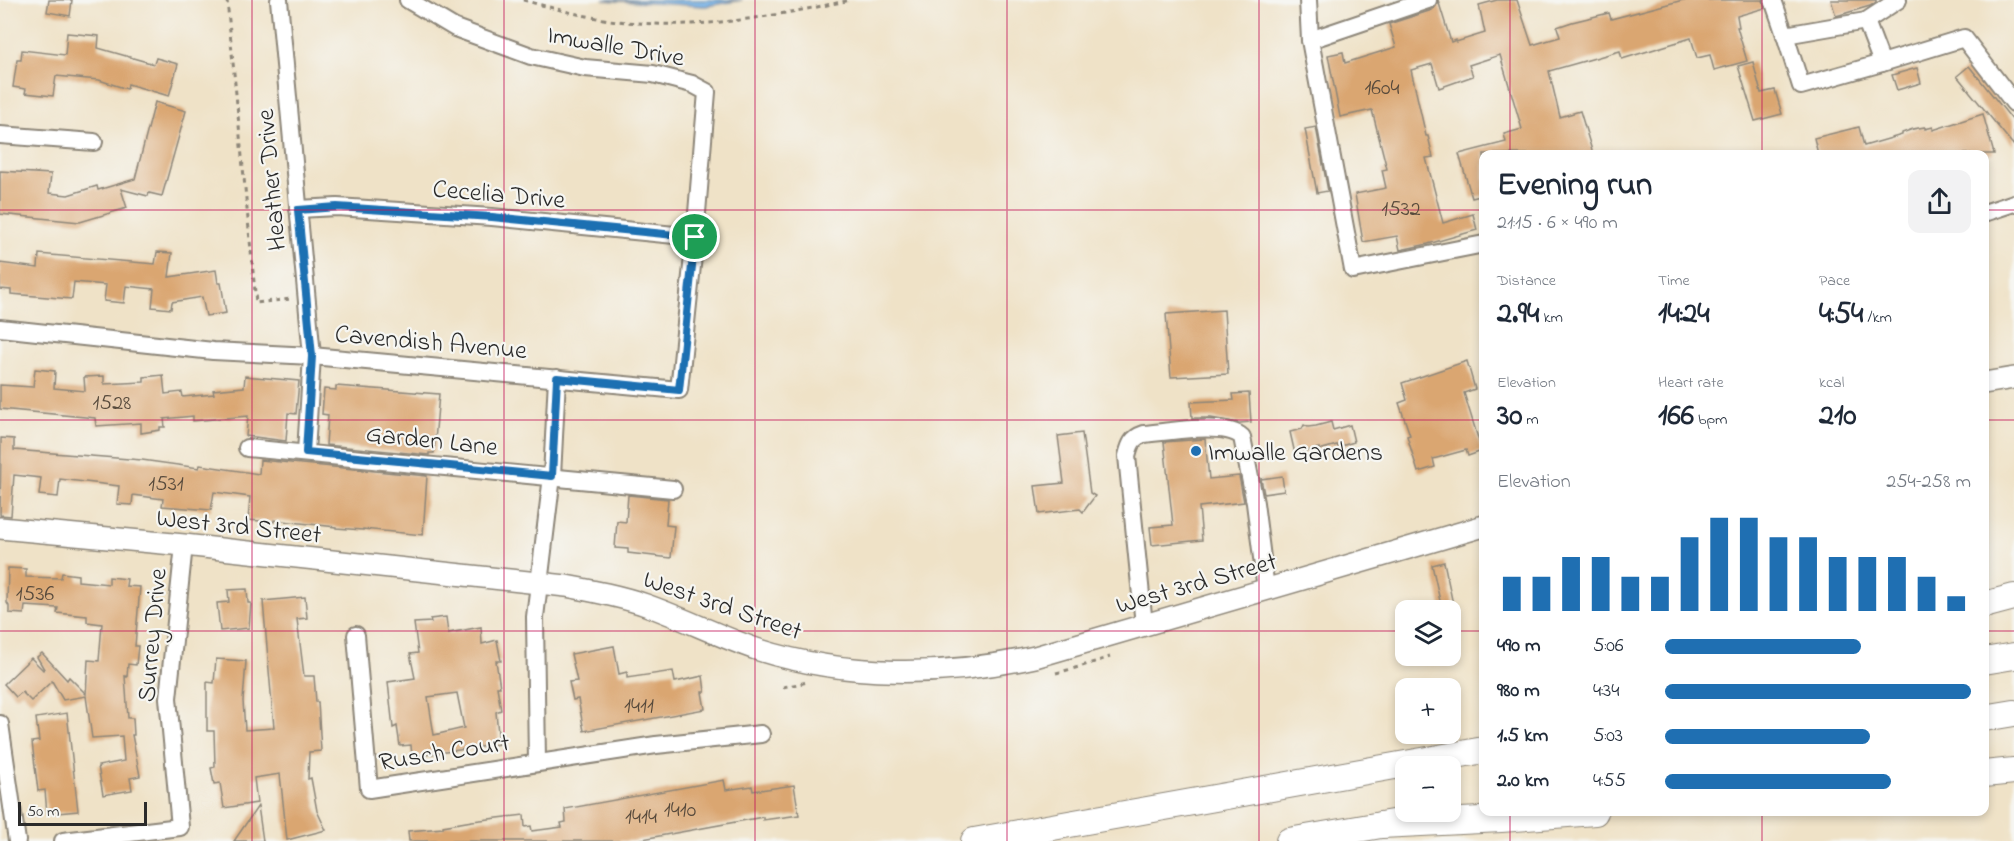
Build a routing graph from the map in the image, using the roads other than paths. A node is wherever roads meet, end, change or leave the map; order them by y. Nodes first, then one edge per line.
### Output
1 (279, 0) edge
2 (408, 0) edge
3 (1308, 0) edge
4 (1428, 0) edge
5 (1773, 0) edge
6 (1898, 0) edge
7 (1866, 21) junction
8 (1785, 35) junction
9 (1310, 40) junction
10 (1882, 63) junction
11 (2014, 103) edge
12 (0, 135) edge
13 (94, 142) dead end
14 (2014, 203) edge
15 (298, 210) junction
16 (1989, 211) edge
17 (695, 237) junction
18 (1479, 245) edge
19 (0, 328) edge
20 (312, 356) junction
21 (557, 378) junction
22 (2014, 378) edge
23 (1989, 382) edge
24 (679, 390) joint
25 (247, 448) dead end
26 (306, 452) junction
27 (552, 476) junction
28 (672, 489) dead end
29 (1479, 527) edge
30 (0, 528) edge
31 (184, 545) junction
32 (538, 582) junction
33 (1266, 589) junction
34 (2014, 597) edge
35 (1989, 604) edge
36 (1144, 625) junction
37 (356, 635) dead end
38 (2014, 656) edge
39 (1989, 660) edge
40 (2014, 713) edge
41 (1989, 717) edge
42 (0, 724) edge
43 (761, 734) dead end
44 (1479, 739) edge
45 (1479, 751) edge
46 (537, 762) junction
47 (1379, 769) junction
48 (2014, 771) edge
49 (1989, 774) edge
50 (1479, 807) edge
51 (1541, 816) edge
52 (1381, 825) junction
53 (17, 841) edge
54 (63, 841) edge
55 (974, 841) edge
56 (1289, 841) edge

1 - 15 street, Heather Drive
2 - 17 street, Imwalle Drive
3 - 9 street
4 - 9 street
5 - 8 street
6 - 7 street
7 - 8 street
7 - 10 street
8 - 10 street
9 - 18 street
10 - 11 street
12 - 13 street
14 - 16 street
15 - 17 street, Cecelia Drive
15 - 20 street, Heather Drive
17 - 24 street, Imwalle Drive
19 - 20 street, Cavendish Avenue
20 - 21 street, Cavendish Avenue
20 - 26 street
21 - 24 street, Cavendish Avenue
21 - 27 street, Rusch Court
22 - 23 main road
25 - 26 street, Garden Lane
26 - 27 street, Garden Lane
27 - 28 street, Garden Lane
27 - 32 street, Rusch Court
29 - 33 main road, West 3rd Street
30 - 31 main road, West 3rd Street
31 - 32 main road, West 3rd Street
31 - 54 street, Surrey Drive
32 - 36 main road, West 3rd Street
32 - 46 street, Rusch Court
33 - 36 main road, West 3rd Street
33 - 36 street
34 - 35 highway
37 - 46 street, Rusch Court
38 - 39 highway
40 - 41 highway
42 - 53 street
43 - 46 street, Rusch Court
44 - 47 highway
45 - 47 highway
47 - 55 highway
48 - 49 highway
50 - 52 highway
51 - 52 highway
52 - 56 highway

